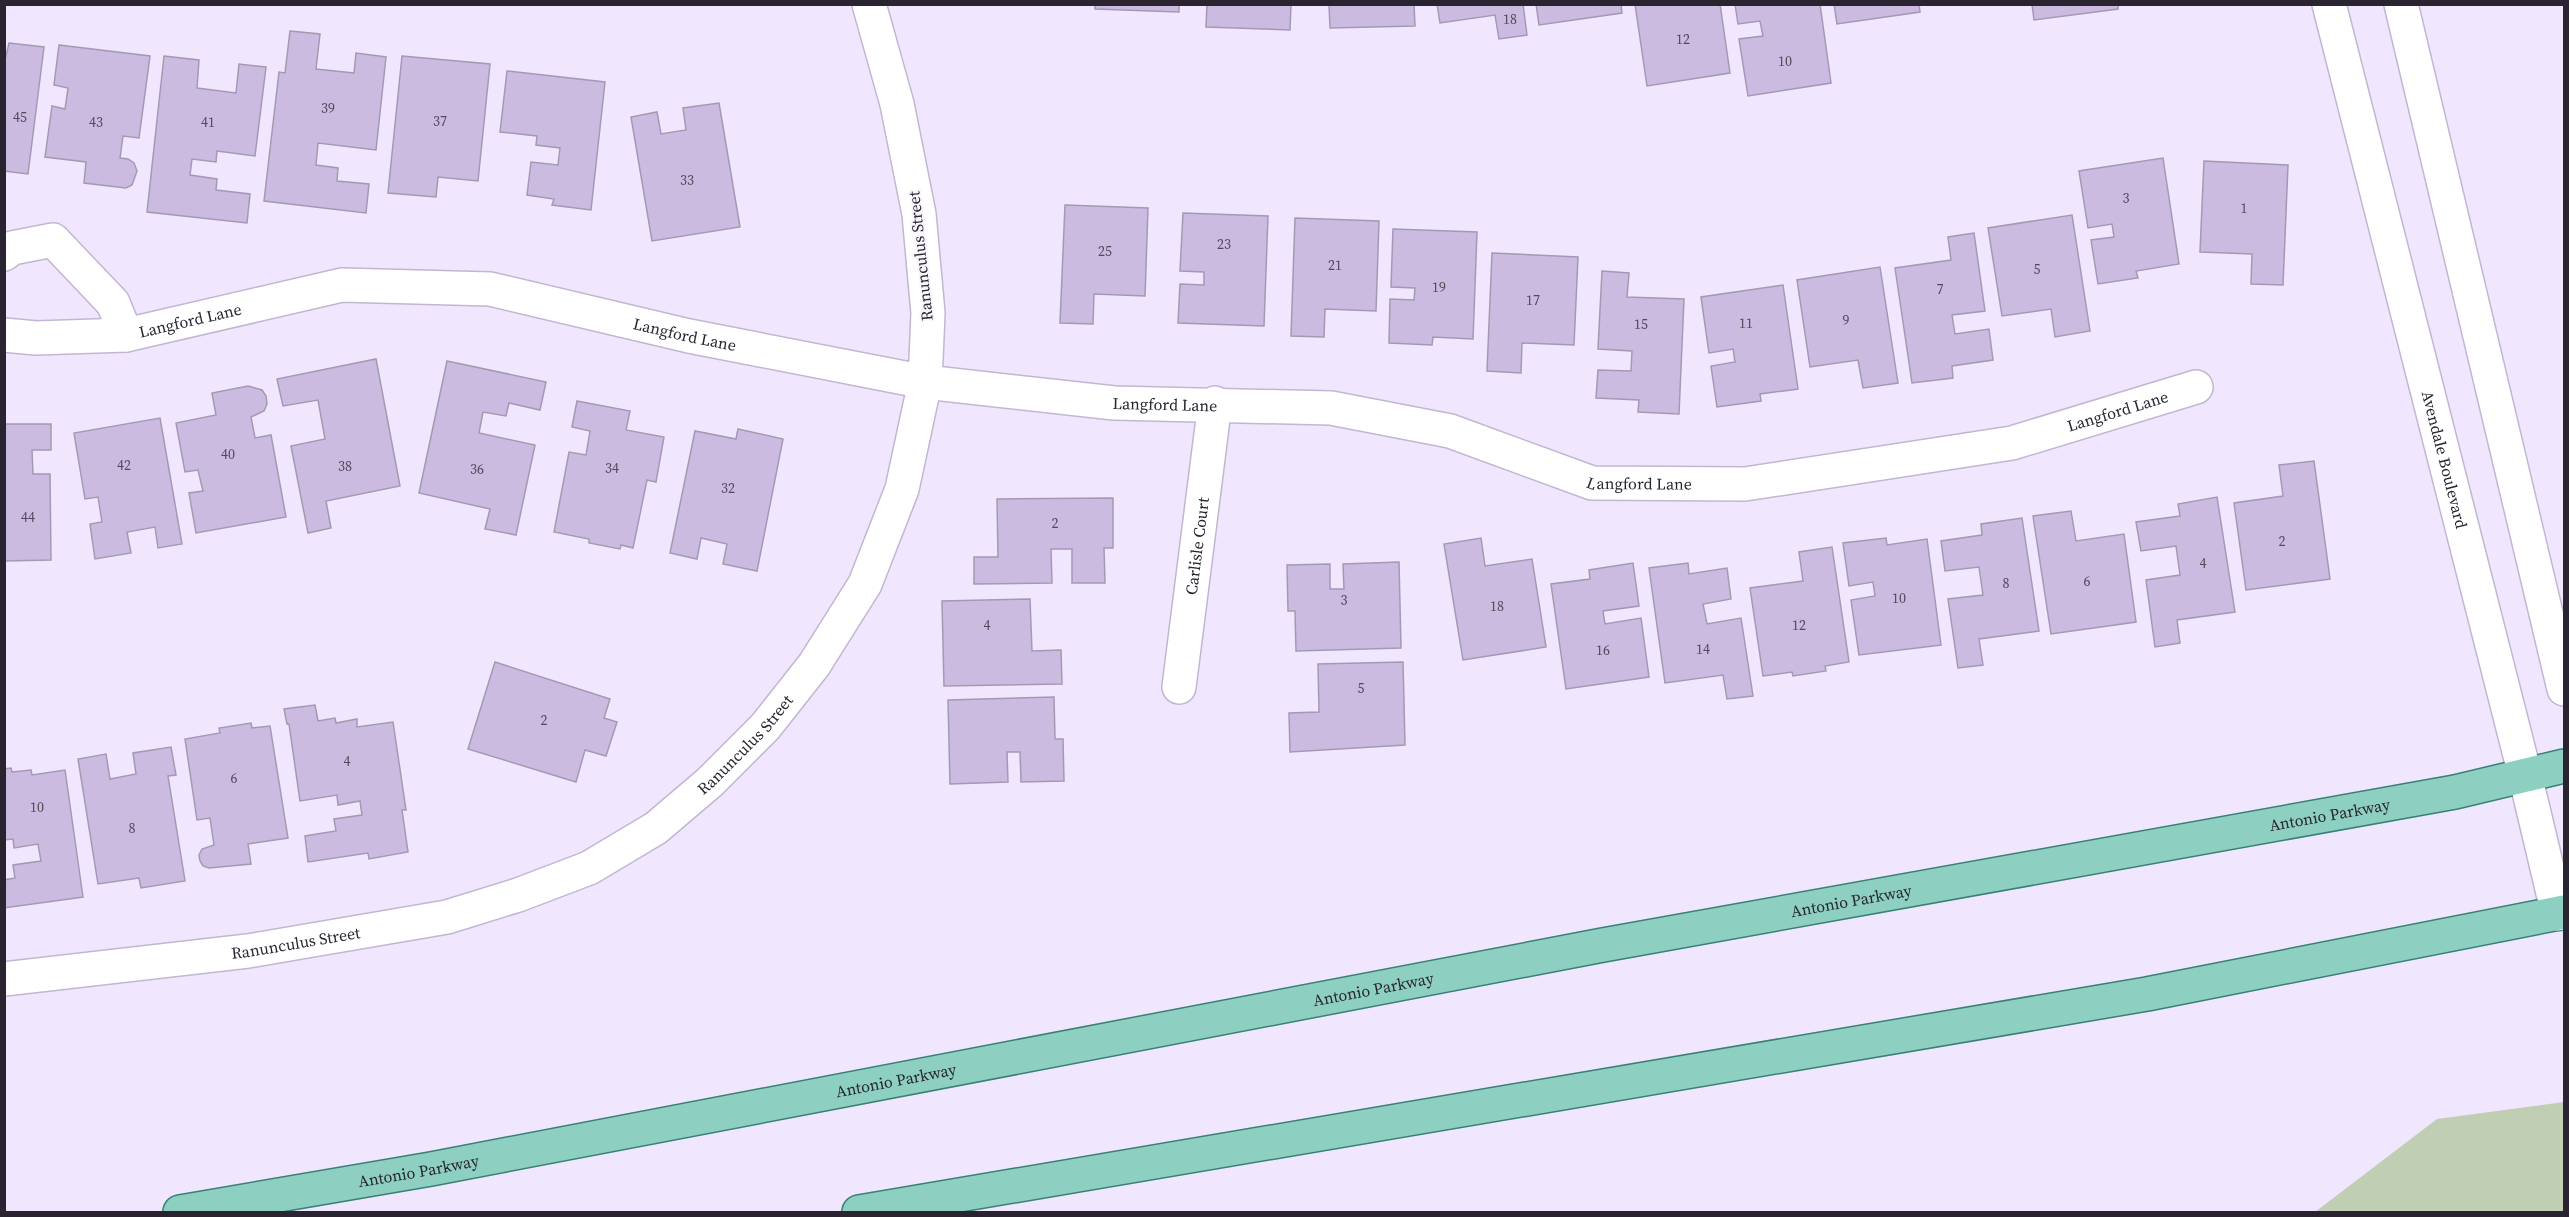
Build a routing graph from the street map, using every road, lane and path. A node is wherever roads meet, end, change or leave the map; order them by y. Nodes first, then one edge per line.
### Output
1 (870, 4) edge
2 (2329, 4) edge
3 (2401, 4) edge
4 (4, 254) edge
5 (4, 335) edge
6 (126, 335) junction
7 (925, 382) junction
8 (2196, 387) dead end
9 (1215, 404) junction
10 (1179, 687) dead end
11 (2565, 689) edge
12 (2565, 766) edge
13 (2525, 776) junction
14 (2561, 913) edge
15 (4, 979) edge
16 (180, 1212) edge
17 (859, 1212) edge

1 - 7 street, Ranunculus Street
2 - 13 street, Avendale Boulevard
3 - 11 street
4 - 6 street, Langford Lane
5 - 6 street, Langford Lane
6 - 7 street, Langford Lane
7 - 9 street, Langford Lane
7 - 15 street, Ranunculus Street
8 - 9 street, Langford Lane
9 - 10 street, Carlisle Court
12 - 13 main road, Antonio Parkway
13 - 14 street, Avendale Boulevard
13 - 16 main road, Antonio Parkway
14 - 17 main road

